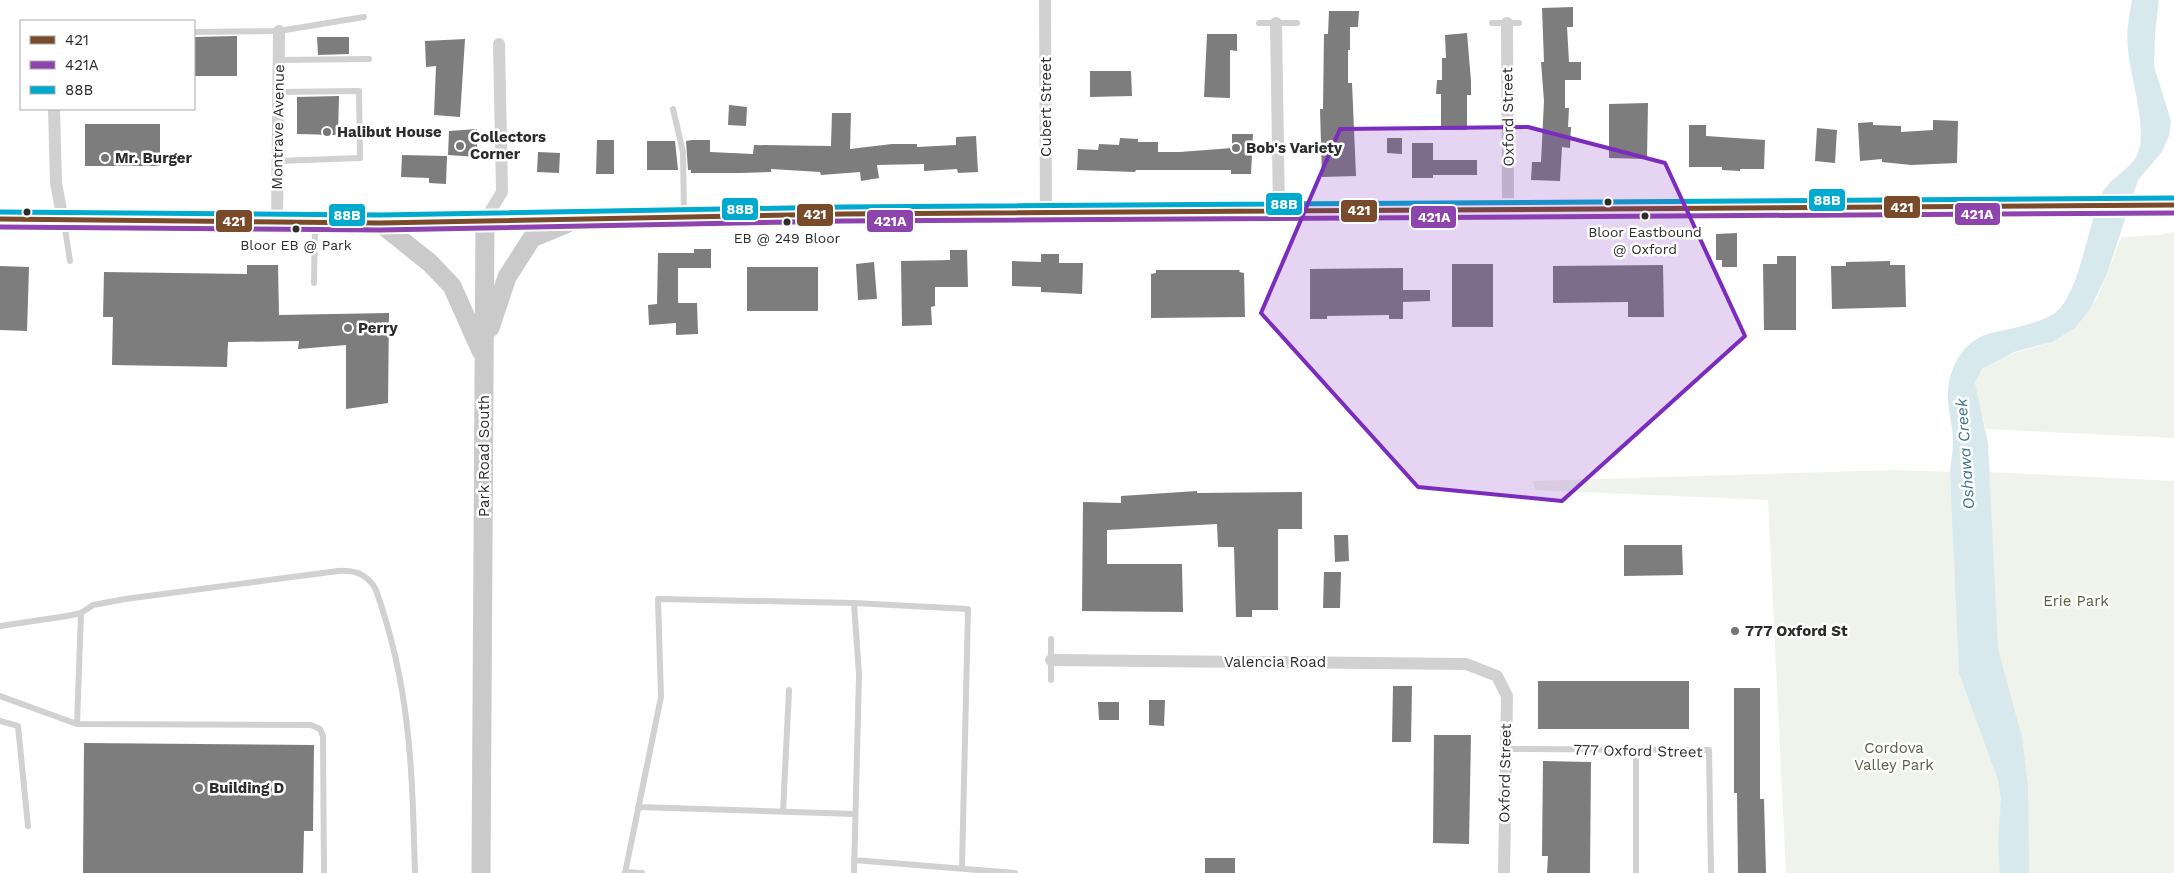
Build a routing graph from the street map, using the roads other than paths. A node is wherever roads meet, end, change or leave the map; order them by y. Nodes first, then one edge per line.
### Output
1 (1045, 0) edge
2 (364, 17) dead end
3 (1259, 23) dead end
4 (1276, 23) junction
5 (1297, 23) dead end
6 (1492, 23) dead end
7 (1513, 23) joint
8 (279, 31) junction
9 (195, 32) edge
10 (499, 44) dead end
11 (369, 58) dead end
12 (279, 60) junction
13 (279, 92) junction
14 (673, 109) dead end
15 (54, 110) edge
16 (278, 161) junction
17 (2173, 206) edge
18 (1508, 210) junction
19 (1279, 211) junction
20 (1046, 214) junction
21 (684, 218) junction
22 (0, 219) edge
23 (485, 220) junction
24 (582, 220) junction
25 (64, 221) junction
26 (277, 222) junction
27 (315, 222) junction
28 (380, 222) junction
29 (70, 261) dead end
30 (314, 283) dead end
31 (484, 356) junction
32 (854, 603) junction
33 (81, 613) junction
34 (0, 626) edge
35 (1051, 639) dead end
36 (1051, 660) junction
37 (1497, 676) joint
38 (1051, 680) dead end
39 (789, 690) dead end
40 (0, 696) edge
41 (0, 721) edge
42 (77, 724) junction
43 (1506, 749) junction
44 (1636, 750) junction
45 (638, 807) junction
46 (783, 812) junction
47 (855, 814) junction
48 (28, 826) dead end
49 (854, 860) junction
50 (962, 868) junction
51 (625, 872) edge
52 (324, 873) edge
53 (415, 873) edge
54 (481, 873) edge
55 (642, 873) edge
56 (854, 873) edge
57 (1015, 873) edge
58 (1504, 873) edge
59 (1636, 873) edge
60 (1711, 873) edge

1 - 20 street, Cubert Street
2 - 8 lane
3 - 4 lane
4 - 5 lane
4 - 19 street
6 - 7 lane
7 - 18 street, Oxford Street
8 - 9 lane
8 - 12 street, Montrave Avenue
10 - 23 street
11 - 12 lane
12 - 13 street, Montrave Avenue
13 - 16 street, Montrave Avenue
13 - 16 lane
14 - 21 lane
15 - 25 street
16 - 26 street, Montrave Avenue
17 - 18 main road
18 - 19 main road
19 - 20 main road
20 - 21 main road
21 - 24 main road
22 - 25 main road
23 - 24 main road
23 - 28 main road
23 - 31 main road, Park Road South
24 - 31 main road
25 - 26 main road
25 - 29 lane
26 - 27 main road
27 - 28 main road
27 - 30 lane
28 - 31 main road
31 - 54 main road, Park Road South
32 - 45 lane
32 - 47 lane
32 - 50 lane
33 - 34 lane
33 - 42 lane
33 - 53 lane
35 - 36 lane
36 - 37 street, Valencia Road
36 - 38 lane
37 - 43 street, Oxford Street
39 - 46 lane
40 - 42 lane
41 - 48 lane
42 - 52 lane
43 - 44 lane, 777 Oxford Street
43 - 58 street, Oxford Street
44 - 59 lane
44 - 60 lane, 777 Oxford Street
45 - 46 lane
45 - 51 lane
46 - 47 lane
47 - 49 lane
49 - 50 lane
49 - 56 lane
50 - 57 lane
51 - 55 lane

